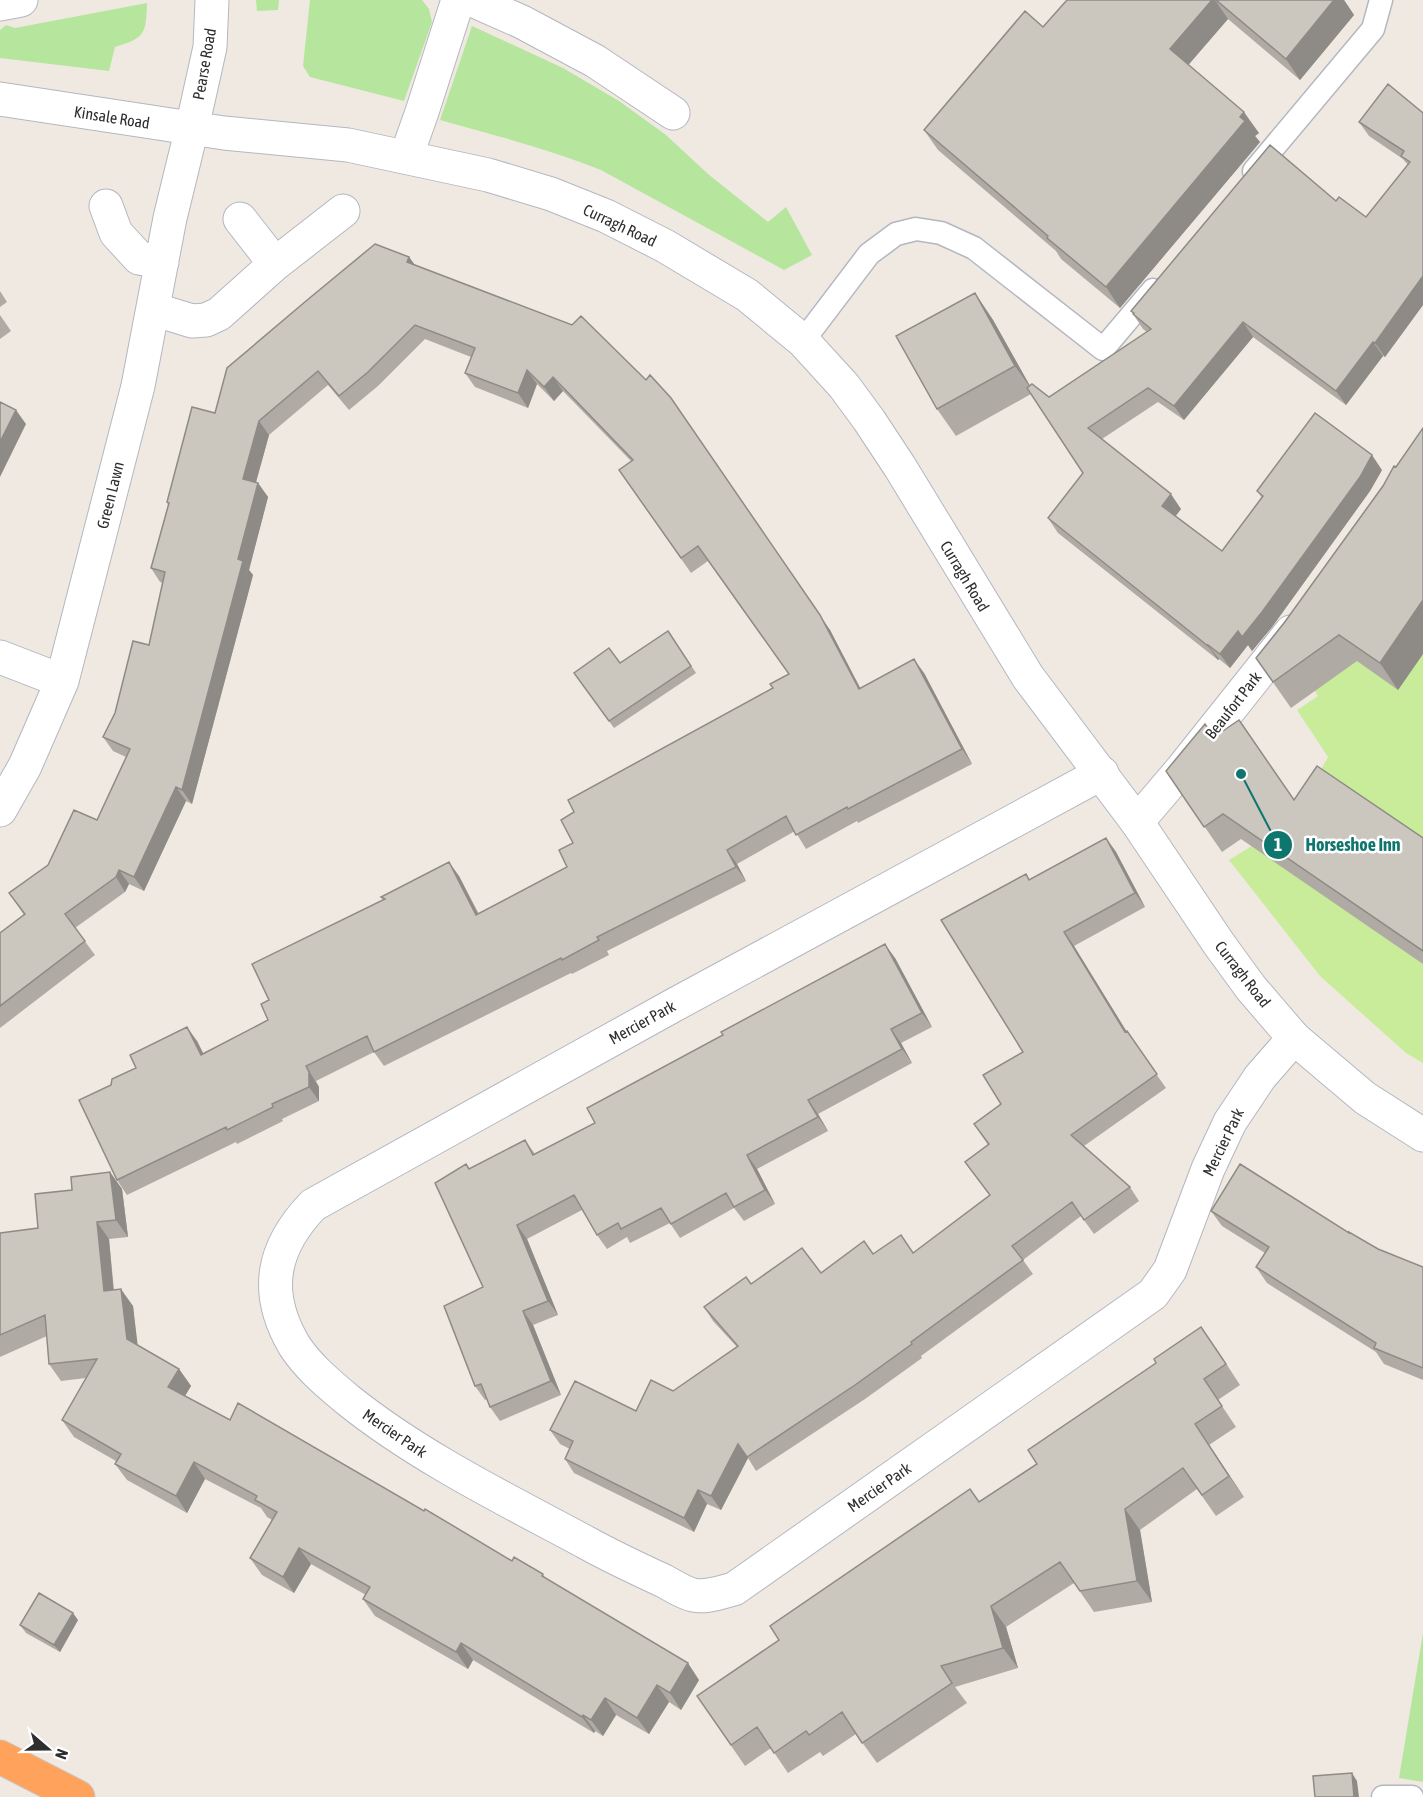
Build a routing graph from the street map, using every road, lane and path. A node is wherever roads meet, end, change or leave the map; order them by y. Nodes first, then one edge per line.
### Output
1 (21, 0) edge
2 (212, 0) edge
3 (458, 0) edge
4 (472, 0) edge
5 (1381, 0) edge
6 (0, 4) edge
7 (0, 99) edge
8 (673, 113) dead end
9 (192, 128) junction
10 (224, 133) joint
11 (406, 157) junction
12 (1237, 190) edge
13 (106, 206) dead end
14 (343, 211) dead end
15 (240, 219) dead end
16 (162, 262) junction
17 (276, 264) junction
18 (1169, 271) edge
19 (153, 309) junction
20 (803, 341) junction
21 (1306, 610) edge
22 (0, 657) edge
23 (62, 681) junction
24 (1102, 773) junction
25 (0, 810) edge
26 (1137, 822) junction
27 (1294, 1038) junction
28 (1423, 1135) edge
29 (0, 1757) edge
30 (78, 1797) edge
31 (1383, 1797) edge
32 (1412, 1797) edge

1 - 6 street
2 - 9 street, Pearse Road
3 - 11 street
4 - 8 street
5 - 12 lane
7 - 9 street, Kinsale Road
9 - 10 street, Kinsale Road
9 - 16 street, Green Lawn
10 - 11 street, Curragh Road
11 - 20 street, Curragh Road
13 - 16 street
14 - 17 street
15 - 17 street
16 - 19 street, Green Lawn
17 - 19 street
18 - 20 lane
19 - 23 street, Green Lawn
20 - 24 street, Curragh Road
21 - 26 street, Beaufort Park
22 - 23 street
23 - 25 street, Green Lawn
24 - 26 street, Curragh Road
24 - 27 street, Mercier Park
26 - 27 street, Curragh Road
27 - 28 street, Curragh Road
29 - 30 highway
31 - 32 lane

